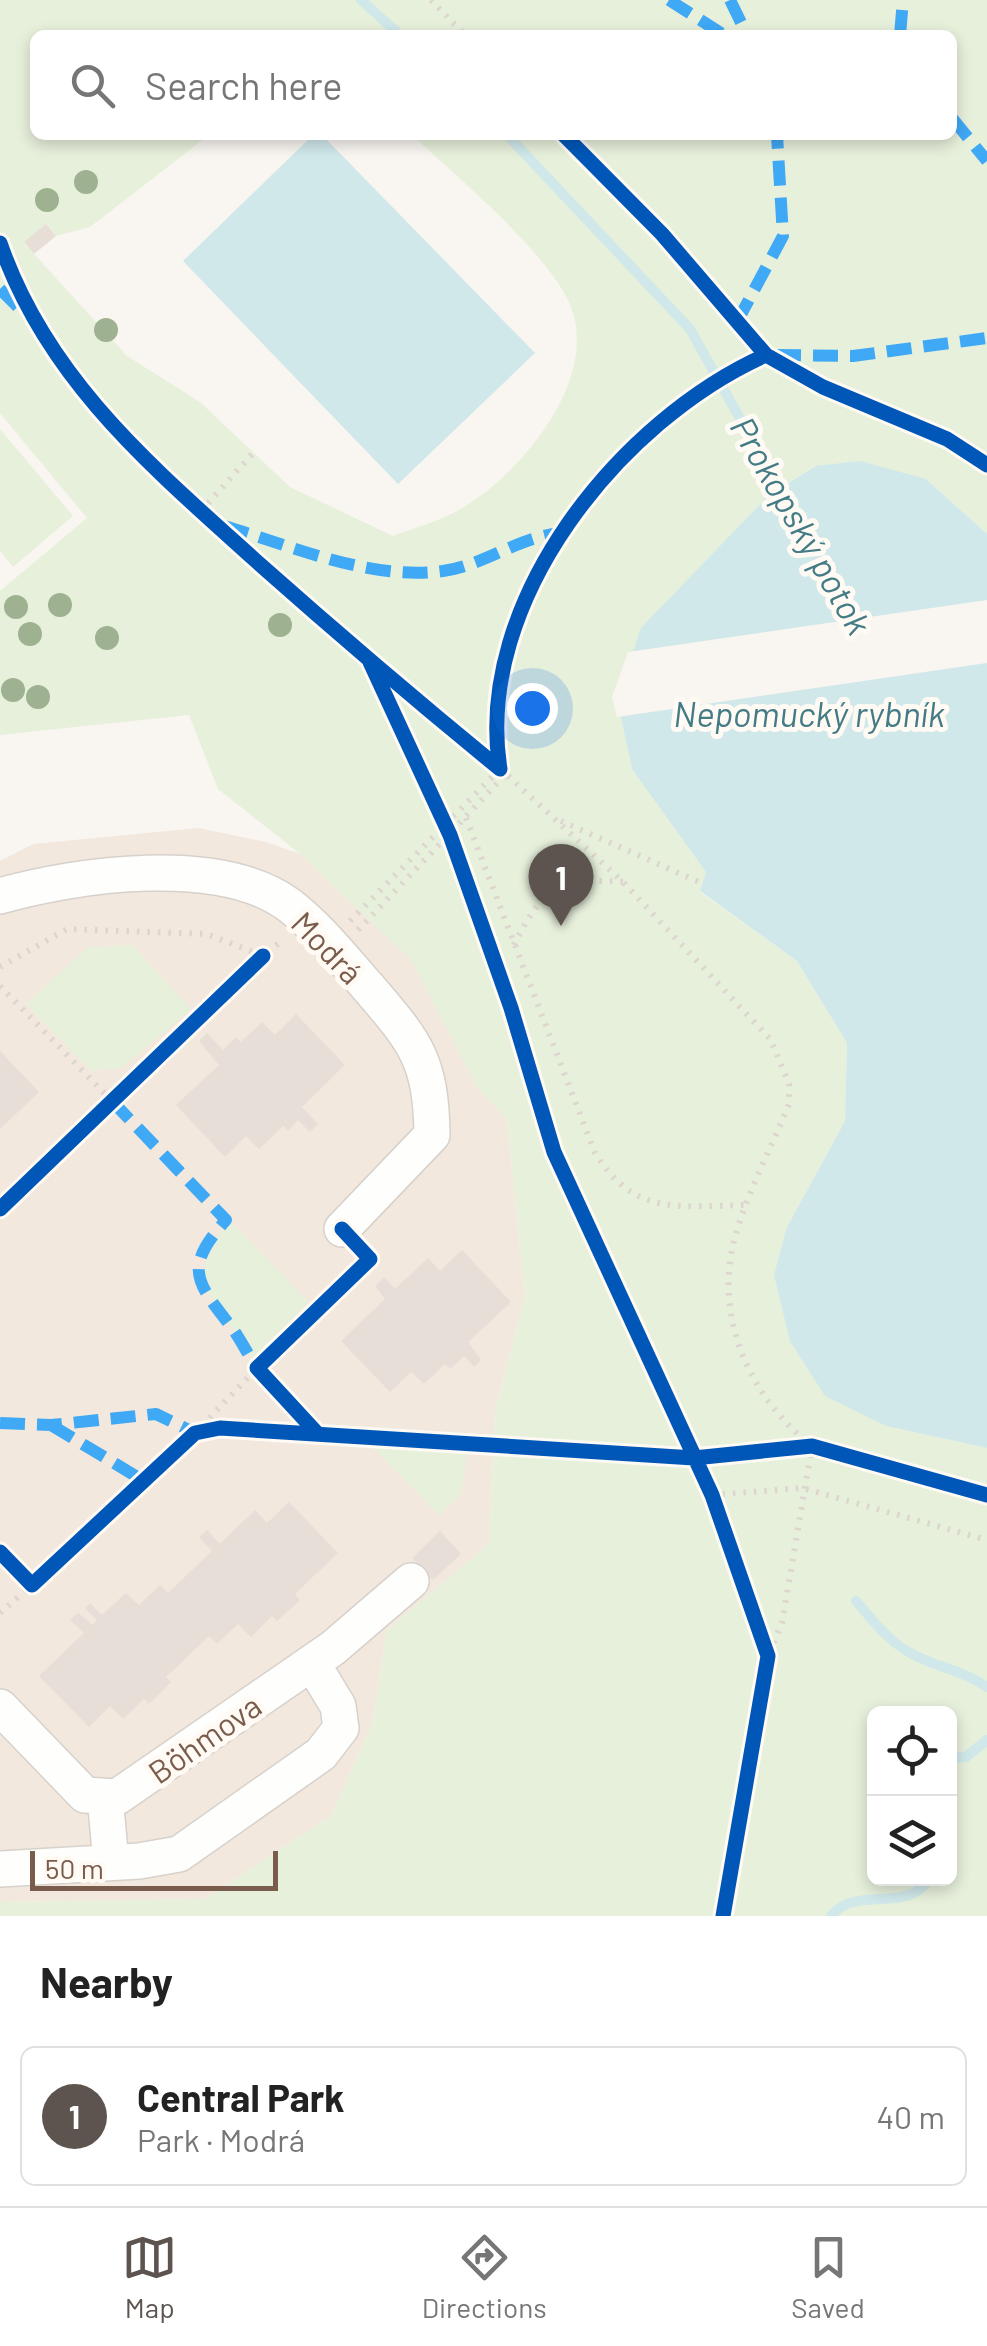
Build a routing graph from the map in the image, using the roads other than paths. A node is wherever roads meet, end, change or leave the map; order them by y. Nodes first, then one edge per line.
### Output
1 (0, 896) edge
2 (342, 1229) dead end
3 (410, 1582) dead end
4 (312, 1663) junction
5 (8, 1728) edge
6 (106, 1796) junction
7 (110, 1862) junction
8 (0, 1869) edge

1 - 2 street, Modrá
3 - 4 street, Böhmova
4 - 6 street, Böhmova
4 - 7 street
5 - 6 street
6 - 7 street
7 - 8 street

